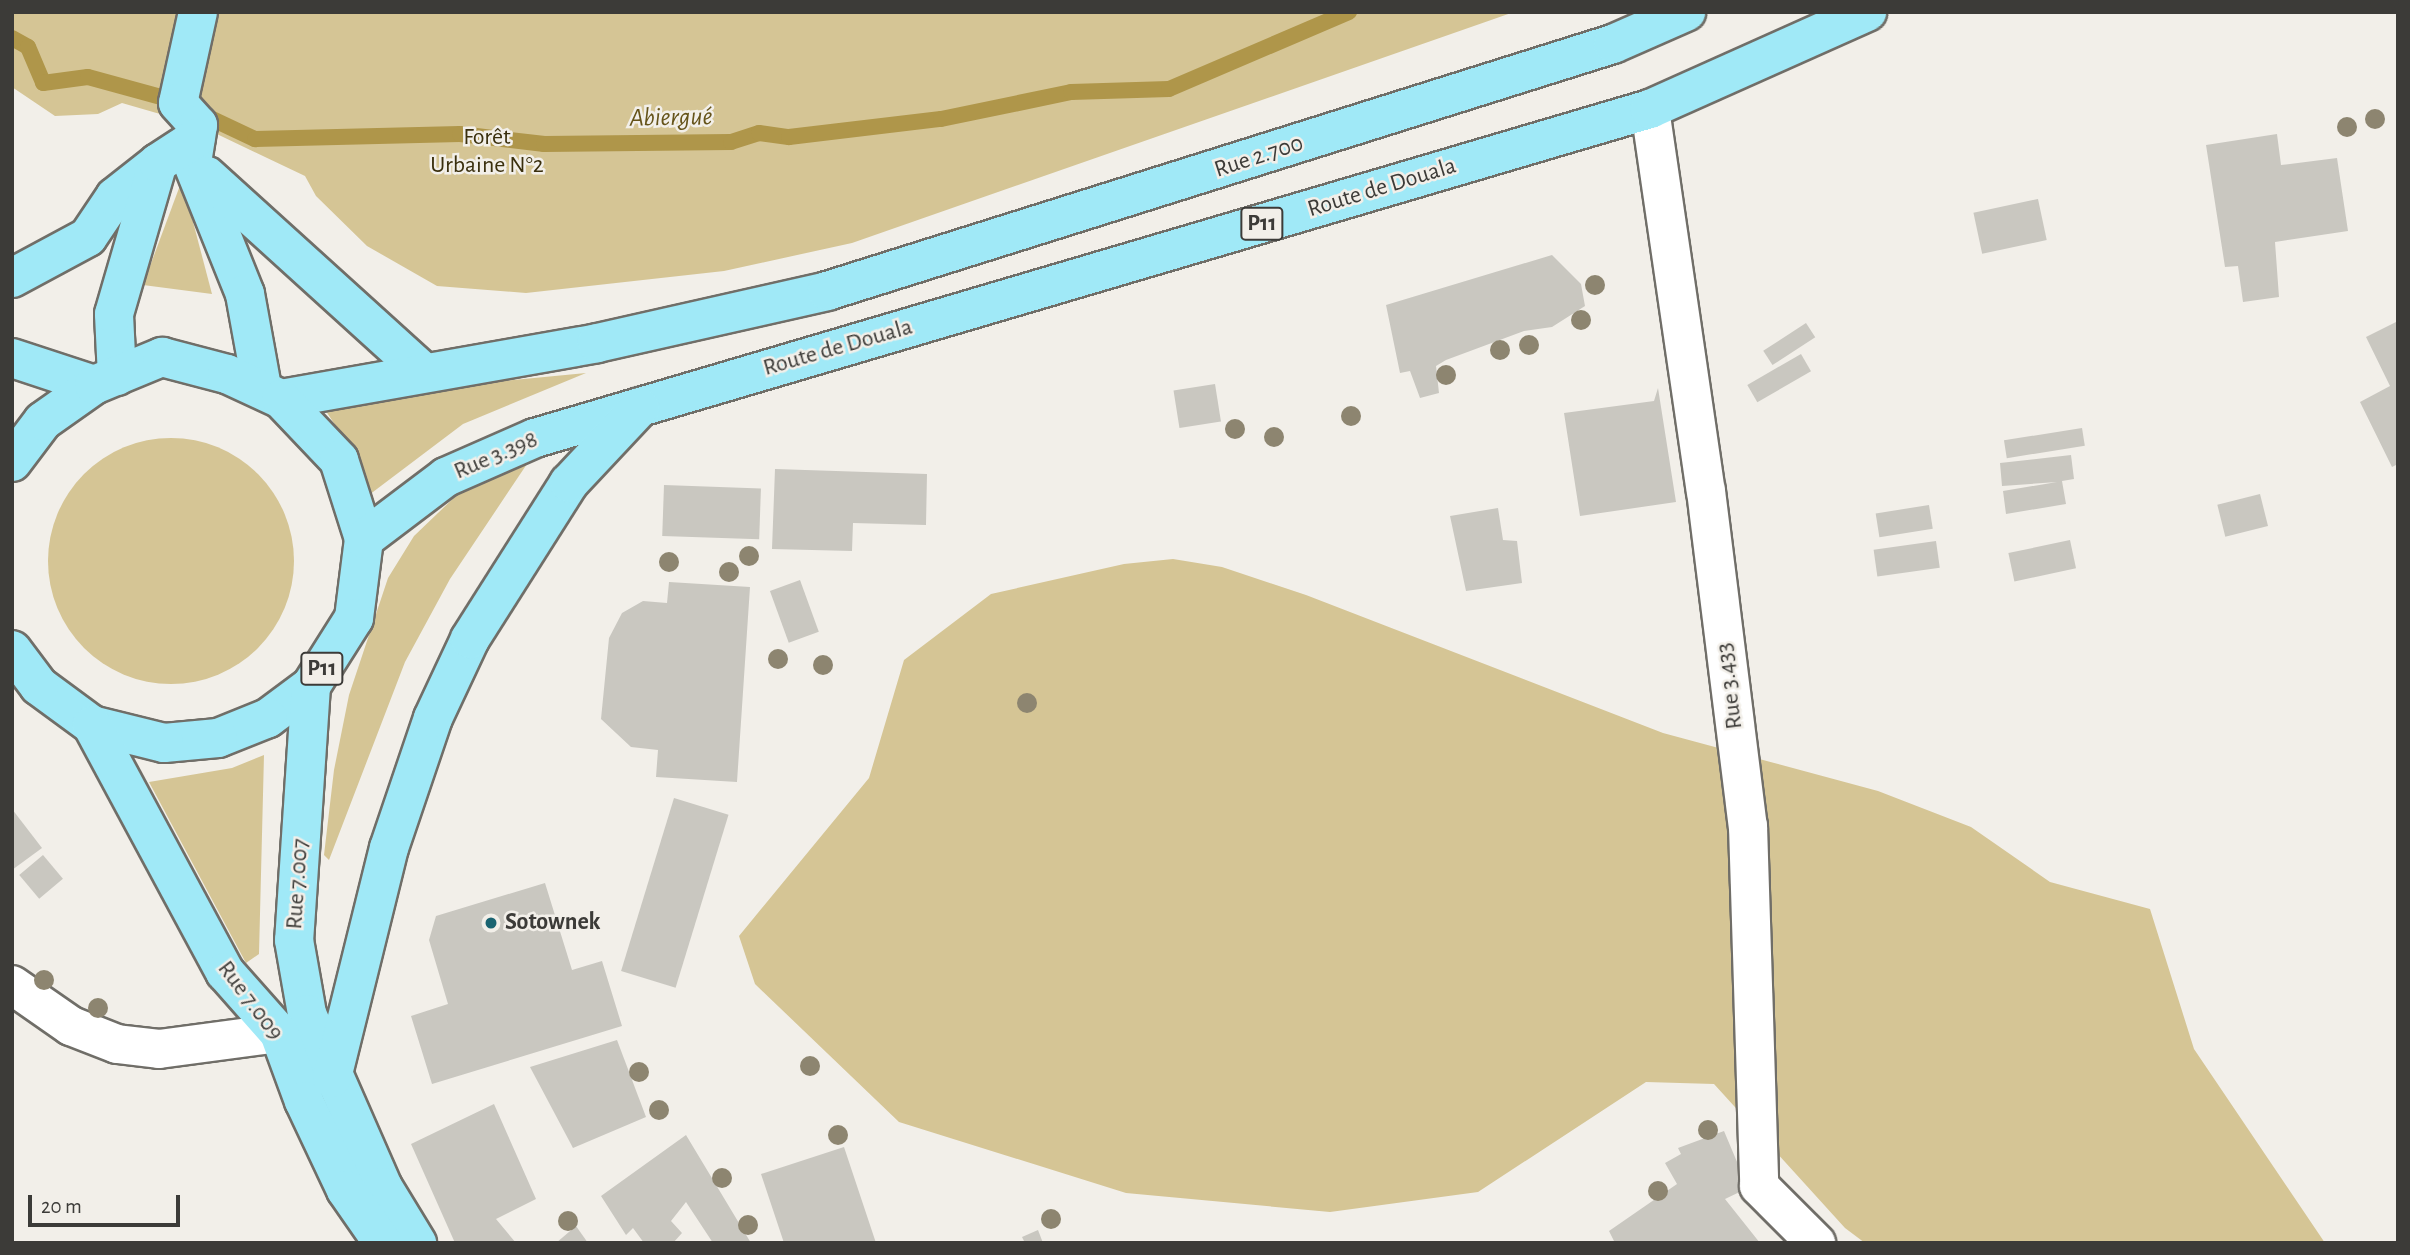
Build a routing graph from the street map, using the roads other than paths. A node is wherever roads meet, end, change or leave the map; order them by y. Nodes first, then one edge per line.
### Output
1 (198, 12) edge
2 (1686, 12) edge
3 (1867, 12) edge
4 (1650, 109) junction
5 (182, 154) junction
6 (12, 278) edge
7 (12, 358) edge
8 (423, 372) junction
9 (105, 381) junction
10 (272, 393) junction
11 (644, 403) junction
12 (12, 462) edge
13 (364, 539) junction
14 (12, 651) edge
15 (311, 686) junction
16 (92, 725) junction
17 (12, 985) edge
18 (279, 1033) junction
19 (332, 1078) junction
20 (383, 1243) edge
21 (416, 1243) edge
22 (1816, 1243) edge

1 - 5 main road
2 - 8 main road, Rue 2.700 / P11
3 - 4 main road, Route de Douala / P11
4 - 11 main road, Route de Douala / P11
4 - 22 street, Rue 3.433
5 - 6 main road
5 - 8 main road
5 - 9 main road
5 - 10 main road
7 - 9 main road
8 - 10 main road, P11
9 - 10 main road, P11
9 - 12 main road, P11
10 - 13 main road, P11
11 - 13 main road, Rue 3.398 / P11
11 - 19 main road
13 - 15 main road, P11
14 - 16 main road, P11
15 - 16 main road, P11
15 - 19 main road, Rue 7.007
16 - 18 main road, Rue 7.009
17 - 18 street
18 - 20 main road, Rue 7.009
19 - 21 main road

